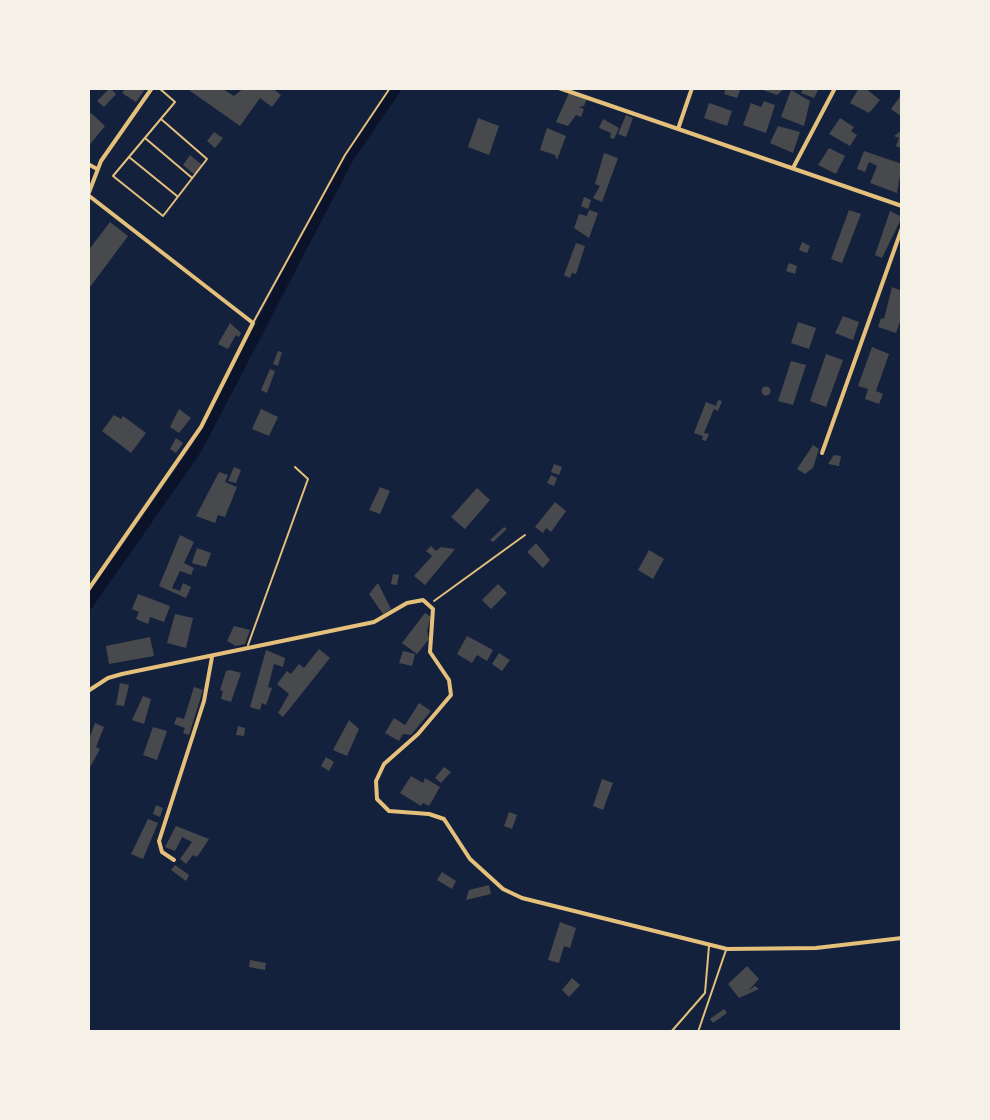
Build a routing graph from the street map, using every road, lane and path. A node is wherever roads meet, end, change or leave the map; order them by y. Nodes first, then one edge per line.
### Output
1 (152, 88) edge
2 (159, 88) edge
3 (390, 88) edge
4 (559, 88) edge
5 (692, 88) edge
6 (834, 89) edge
7 (161, 119) junction
8 (678, 129) junction
9 (145, 138) junction
10 (129, 157) junction
11 (88, 164) edge
12 (793, 168) junction
13 (97, 169) junction
14 (192, 178) junction
15 (88, 195) edge
16 (178, 196) junction
17 (902, 206) edge
18 (902, 228) edge
19 (253, 323) junction
20 (822, 453) dead end
21 (295, 467) dead end
22 (525, 535) dead end
23 (88, 590) edge
24 (429, 604) junction
25 (247, 649) junction
26 (212, 657) junction
27 (88, 691) edge
28 (174, 860) dead end
29 (902, 938) edge
30 (709, 944) junction
31 (727, 949) junction
32 (671, 1032) edge
33 (698, 1032) edge

1 - 13 street
2 - 7 lane
3 - 19 lane
4 - 8 street
5 - 8 street
6 - 12 street
7 - 9 lane
7 - 14 lane
8 - 12 street
9 - 10 lane
9 - 14 lane
10 - 16 lane
10 - 16 lane
11 - 13 street
12 - 17 street
13 - 15 street
14 - 16 lane
15 - 19 street
18 - 20 street
19 - 23 street
21 - 25 lane
22 - 24 path
24 - 25 street
24 - 30 street
25 - 26 street
26 - 27 street
26 - 28 street
29 - 31 street
30 - 31 street
30 - 32 lane
31 - 33 lane

